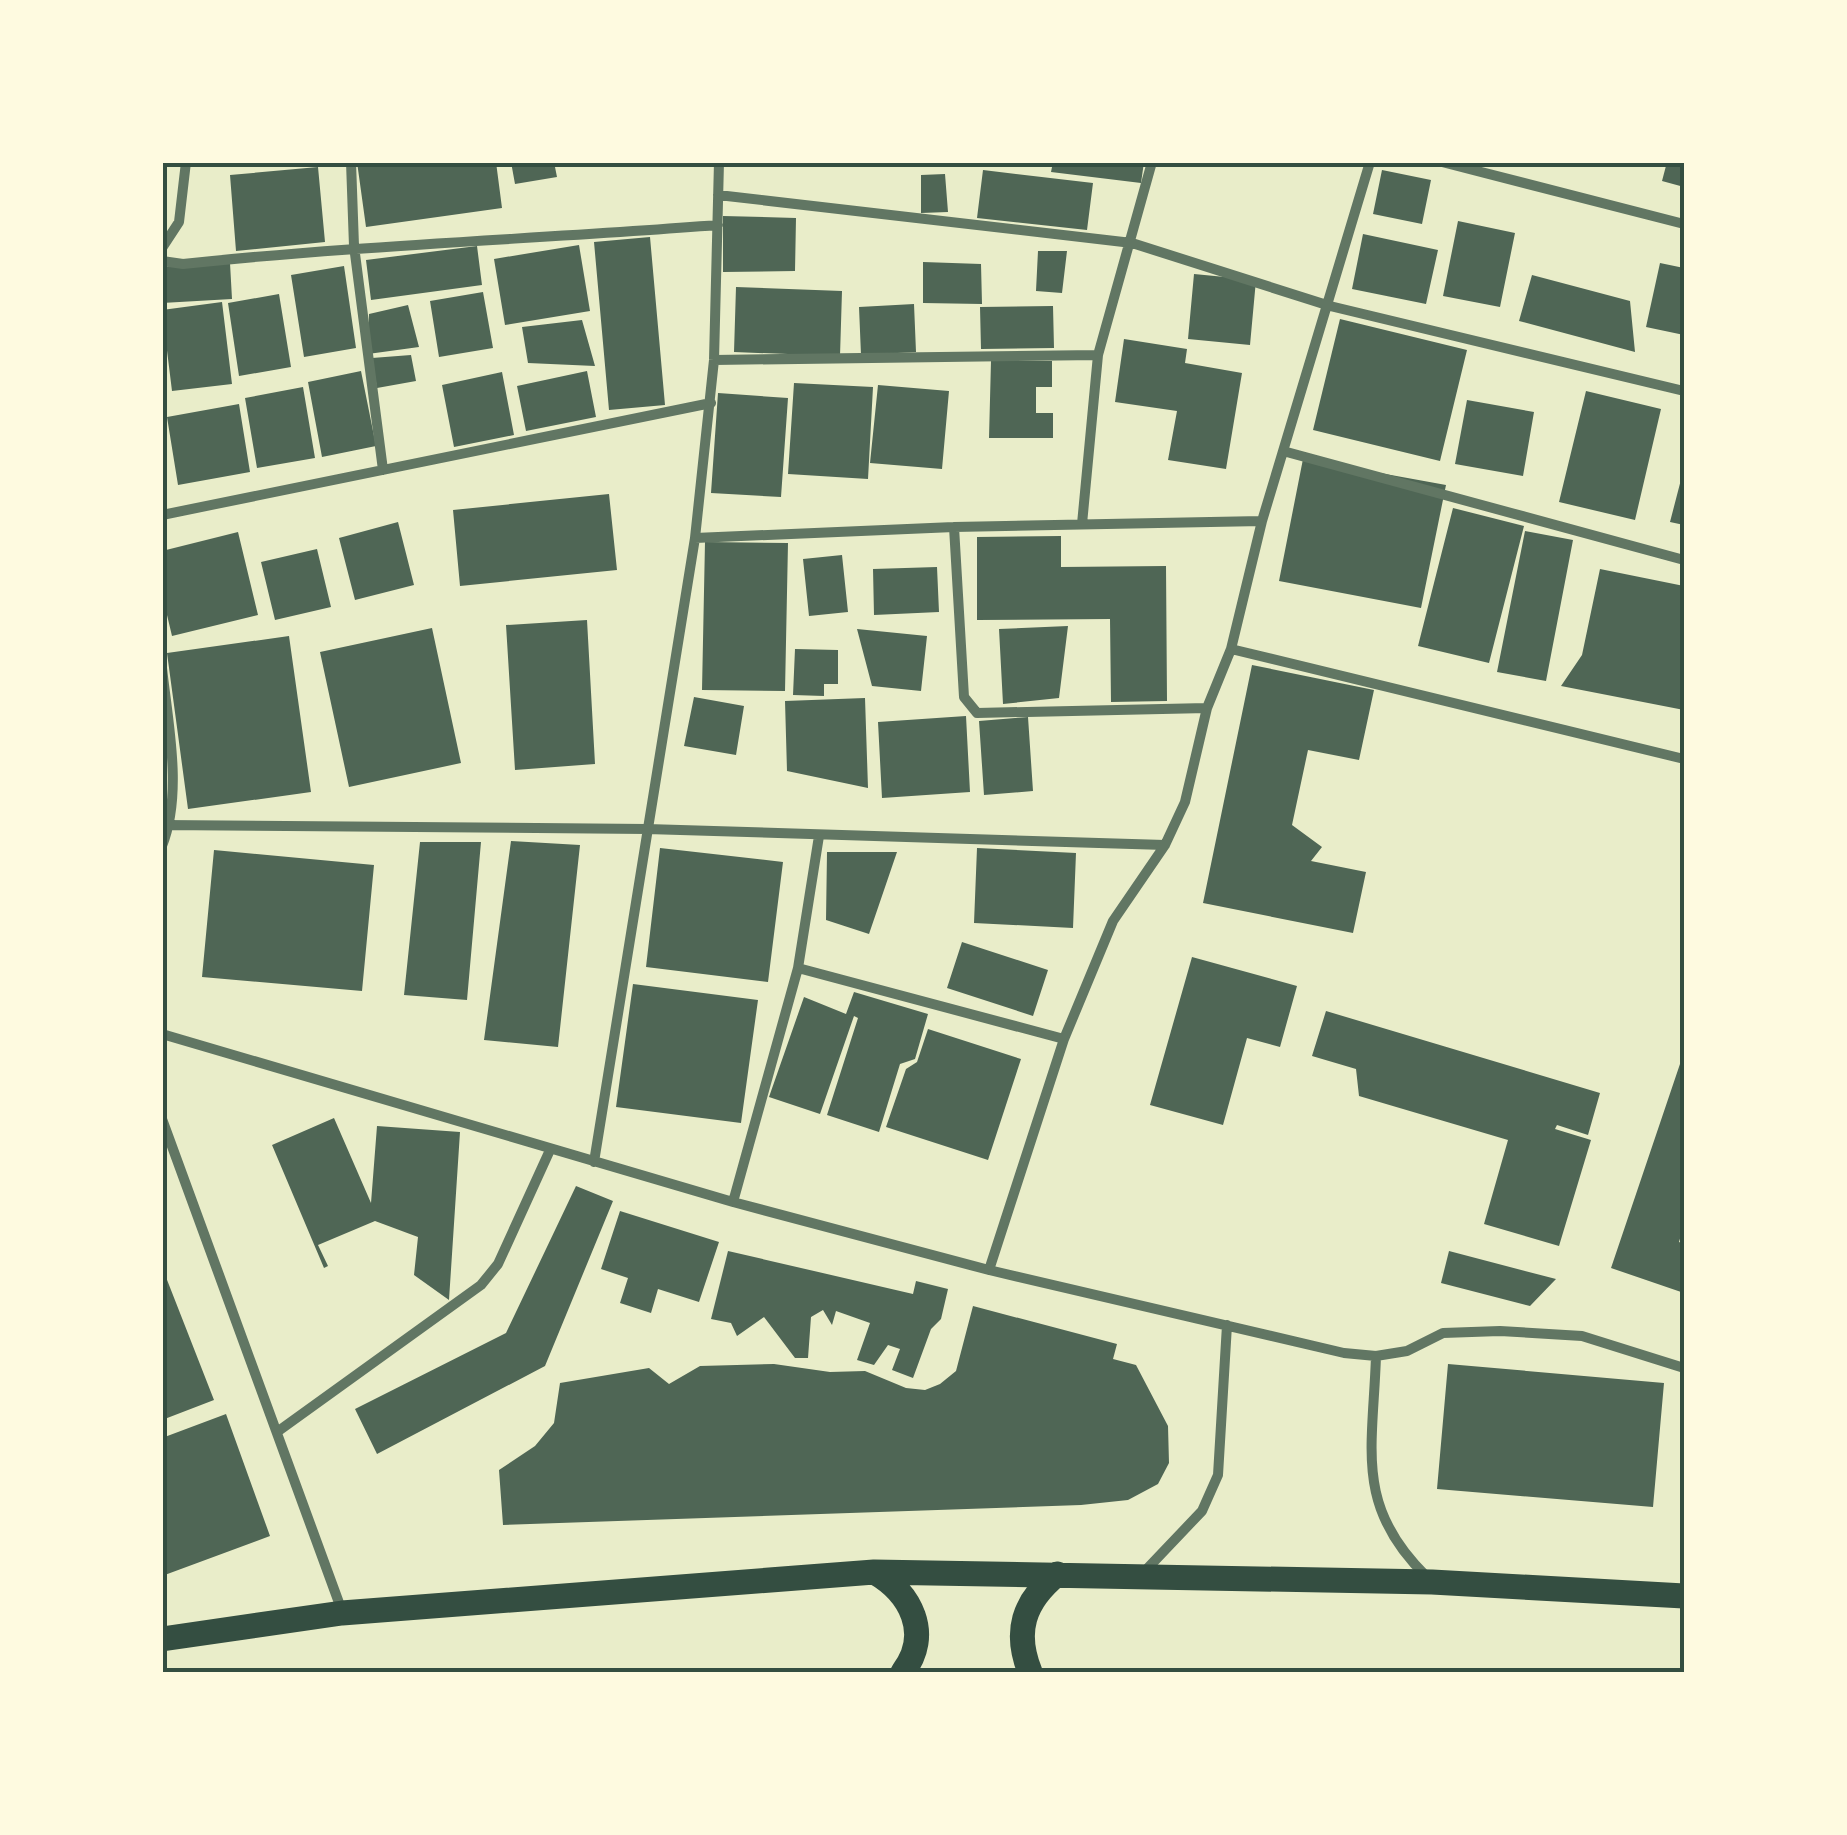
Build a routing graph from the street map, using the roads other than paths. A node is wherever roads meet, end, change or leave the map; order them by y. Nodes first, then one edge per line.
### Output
1 (186, 162) edge
2 (351, 162) edge
3 (719, 162) edge
4 (1152, 162) edge
5 (1370, 162) edge
6 (1442, 162) edge
7 (718, 195) junction
8 (1684, 224) edge
9 (718, 225) junction
10 (1132, 243) junction
11 (354, 246) junction
12 (162, 248) edge
13 (162, 260) edge
14 (1330, 306) junction
15 (1098, 355) junction
16 (714, 360) junction
17 (1684, 390) edge
18 (711, 403) junction
19 (1283, 451) junction
20 (383, 470) junction
21 (162, 515) edge
22 (1262, 521) junction
23 (1082, 524) junction
24 (954, 527) junction
25 (695, 538) junction
26 (1684, 560) edge
27 (1231, 649) junction
28 (162, 668) edge
29 (1207, 708) junction
30 (1684, 759) edge
31 (166, 825) edge
32 (647, 830) junction
33 (818, 836) junction
34 (1165, 845) junction
35 (162, 846) edge
36 (798, 968) junction
37 (162, 1034) edge
38 (1064, 1039) junction
39 (162, 1119) edge
40 (550, 1150) junction
41 (176, 1154) junction
42 (162, 1160) edge
43 (594, 1162) junction
44 (733, 1202) junction
45 (990, 1270) junction
46 (1227, 1325) junction
47 (1376, 1356) junction
48 (1684, 1368) edge
49 (277, 1432) junction
50 (874, 1572) junction
51 (1057, 1574) junction
52 (1140, 1575) junction
53 (1432, 1582) junction
54 (1684, 1596) edge
55 (342, 1612) junction
56 (162, 1639) edge
57 (903, 1672) edge
58 (1030, 1672) edge

1 - 12 street
2 - 11 street
3 - 7 street
4 - 10 street
5 - 14 street
6 - 8 street
7 - 9 street
7 - 10 street
9 - 11 street
9 - 16 street
10 - 14 street
10 - 15 street
11 - 13 street
11 - 20 street
14 - 17 street
14 - 19 street
15 - 16 street
15 - 23 street
16 - 18 street
18 - 20 street
18 - 25 street
19 - 22 street
19 - 26 street
20 - 21 street
22 - 23 street
22 - 27 street
23 - 24 street
24 - 25 street
24 - 29 street
25 - 32 street
27 - 29 street
27 - 30 street
28 - 31 street
29 - 34 street
31 - 32 street
31 - 35 street
32 - 33 street
32 - 43 street
33 - 34 street
33 - 36 street
34 - 38 street
36 - 38 street
36 - 44 street
37 - 40 street
38 - 45 street
39 - 41 street
40 - 43 street
40 - 49 street
41 - 42 street
41 - 49 street
43 - 44 street
44 - 45 street
45 - 46 street
46 - 47 street
46 - 52 street
47 - 48 street
47 - 53 street
49 - 55 street
50 - 51 main road
50 - 55 main road
50 - 57 main road
51 - 52 main road
51 - 58 main road
52 - 53 main road
53 - 54 main road
55 - 56 main road

